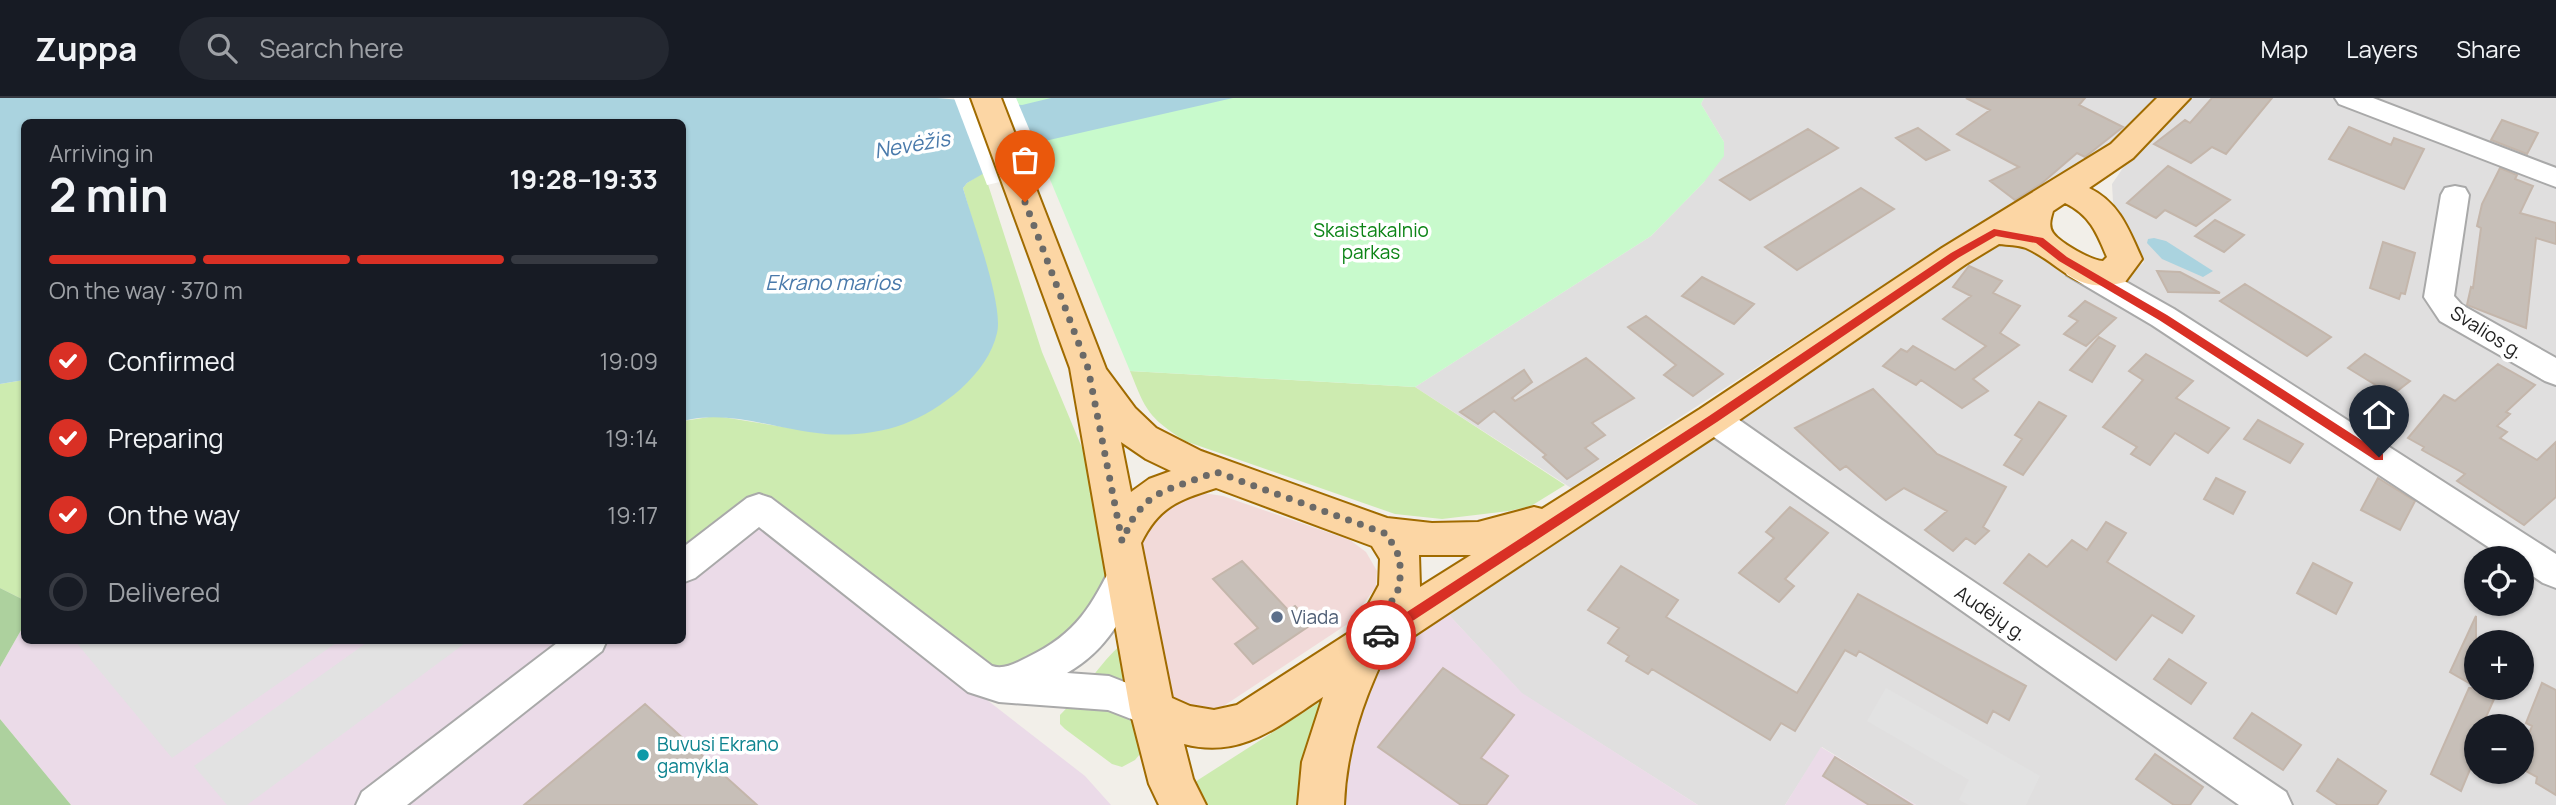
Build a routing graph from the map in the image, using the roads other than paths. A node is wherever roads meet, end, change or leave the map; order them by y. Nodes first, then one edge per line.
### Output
1 (986, 98) edge
2 (2175, 98) edge
3 (2348, 98) edge
4 (2093, 172) junction
5 (2556, 178) edge
6 (2455, 195) dead end
7 (2050, 198) junction
8 (2100, 207) junction
9 (1994, 232) junction
10 (2039, 241) junction
11 (2125, 259) junction
12 (2078, 268) junction
13 (2163, 317) junction
14 (1088, 368) junction
15 (2556, 373) edge
16 (1713, 419) junction
17 (1216, 472) junction
18 (1567, 514) junction
19 (1387, 534) junction
20 (1125, 555) junction
21 (686, 565) edge
22 (2556, 573) edge
23 (1370, 642) junction
24 (584, 644) edge
25 (999, 685) junction
26 (1152, 710) junction
27 (376, 805) edge
28 (1183, 805) edge
29 (1321, 805) edge
30 (2272, 805) edge

1 - 14 main road
2 - 4 main road
3 - 5 street
4 - 7 main road
4 - 8 main road
6 - 15 street, Svalios g.
7 - 8 main road
7 - 9 main road
7 - 10 main road
8 - 11 main road
9 - 10 main road
9 - 16 main road
10 - 12 main road
11 - 12 main road
11 - 13 street
12 - 13 street
13 - 22 street
14 - 17 main road
14 - 20 main road
16 - 18 main road
16 - 30 street, Audėjų g.
17 - 19 main road
17 - 20 main road
18 - 19 main road
18 - 23 main road
19 - 23 main road
20 - 25 street
20 - 26 main road
21 - 25 street
23 - 26 main road
23 - 29 main road
24 - 27 street
25 - 26 street
26 - 28 main road

